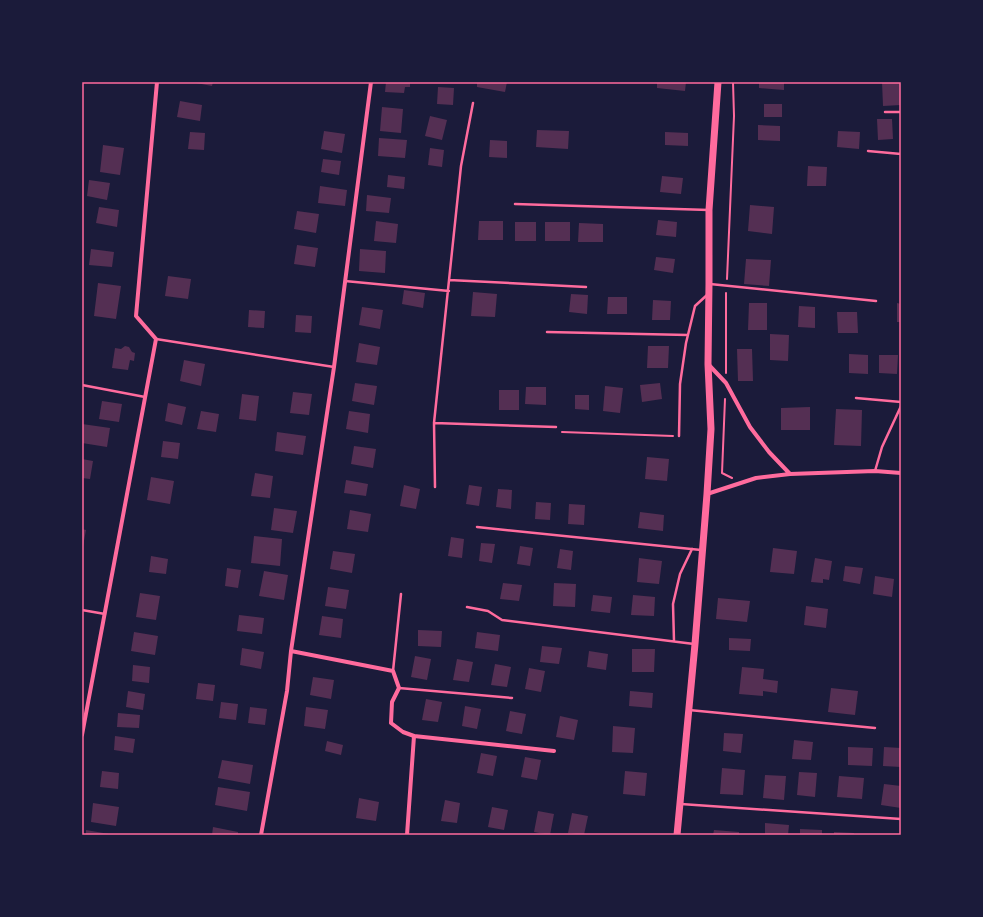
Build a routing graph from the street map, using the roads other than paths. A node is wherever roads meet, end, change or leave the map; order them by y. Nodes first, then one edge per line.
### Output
1 (157, 82) edge
2 (371, 82) edge
3 (718, 82) edge
4 (473, 103) dead end
5 (885, 112) dead end
6 (901, 112) edge
7 (868, 151) dead end
8 (901, 154) edge
9 (515, 204) dead end
10 (709, 210) junction
11 (345, 280) junction
12 (449, 280) junction
13 (710, 284) junction
14 (586, 287) dead end
15 (449, 291) junction
16 (709, 293) junction
17 (876, 301) dead end
18 (547, 332) dead end
19 (688, 335) junction
20 (156, 339) junction
21 (708, 364) junction
22 (334, 367) junction
23 (82, 385) edge
24 (145, 397) junction
25 (856, 398) dead end
26 (901, 402) edge
27 (901, 406) edge
28 (434, 423) junction
29 (556, 427) road end
30 (679, 436) road end
31 (875, 471) junction
32 (901, 473) edge
33 (790, 474) junction
34 (435, 487) dead end
35 (708, 494) junction
36 (477, 527) dead end
37 (692, 549) junction
38 (703, 550) junction
39 (401, 594) dead end
40 (467, 607) dead end
41 (82, 610) edge
42 (105, 614) junction
43 (674, 641) junction
44 (695, 644) junction
45 (291, 651) junction
46 (393, 672) junction
47 (399, 688) junction
48 (512, 698) dead end
49 (689, 710) junction
50 (875, 728) dead end
51 (82, 735) edge
52 (414, 736) junction
53 (554, 751) dead end
54 (680, 804) junction
55 (901, 819) edge
56 (261, 835) edge
57 (407, 835) edge
58 (677, 835) edge

1 - 20 street
2 - 11 street
3 - 10 street
4 - 12 lane
5 - 6 lane
7 - 8 lane
9 - 10 lane
10 - 13 street
11 - 15 lane
11 - 22 street
12 - 14 lane
12 - 15 lane
13 - 16 street
13 - 17 lane
15 - 28 lane
16 - 19 lane
16 - 21 street
18 - 19 lane
19 - 30 lane
20 - 22 lane
20 - 24 street
21 - 33 street
21 - 35 street
22 - 45 street
23 - 24 lane
24 - 42 street
25 - 26 lane
27 - 31 lane
28 - 29 lane
28 - 34 lane
31 - 32 street
31 - 33 street
33 - 35 street
35 - 38 street
36 - 37 lane
37 - 38 lane
37 - 43 lane
38 - 44 street
39 - 46 lane
40 - 43 lane
41 - 42 lane
42 - 51 street
43 - 44 lane
44 - 49 street
45 - 46 street
45 - 56 street
46 - 47 street
47 - 48 lane
47 - 52 street
49 - 50 lane
49 - 54 street
52 - 53 street
52 - 57 street
54 - 55 lane
54 - 58 street

